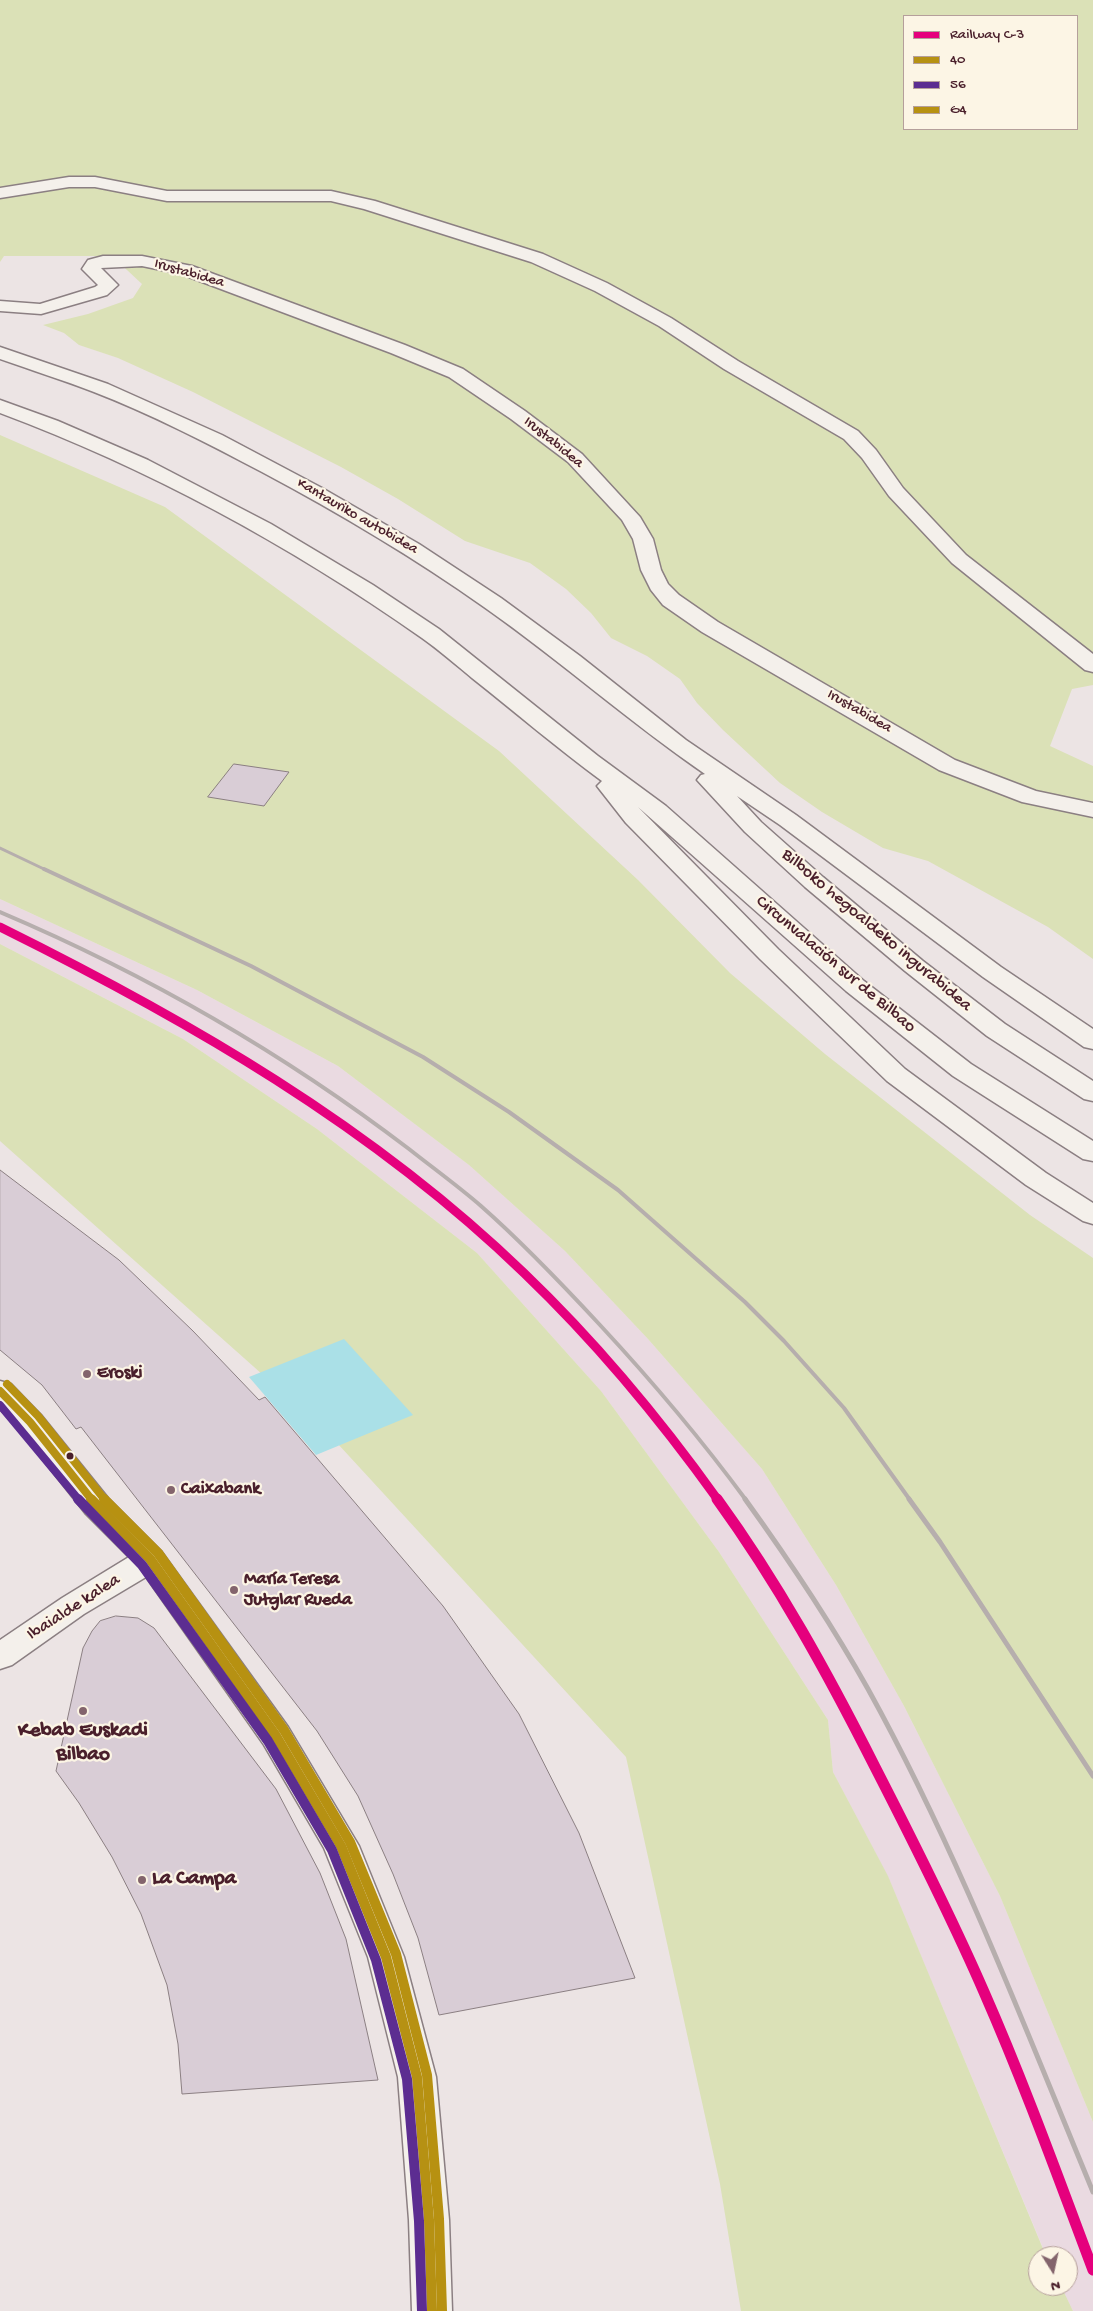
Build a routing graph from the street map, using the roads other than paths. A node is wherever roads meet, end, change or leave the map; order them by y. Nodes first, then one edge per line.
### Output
1 (0, 193) edge
2 (0, 306) edge
3 (0, 353) edge
4 (0, 406) edge
5 (1093, 665) edge
6 (678, 745) junction
7 (590, 761) junction
8 (1093, 810) edge
9 (1093, 1041) edge
10 (1093, 1093) edge
11 (1093, 1153) edge
12 (1093, 1215) edge
13 (0, 1391) edge
14 (150, 1559) junction
15 (0, 1657) edge
16 (432, 2311) edge

1 - 5 main road
2 - 8 main road, Irustabidea
3 - 6 main road, Kantauriko autobidea
4 - 7 main road
6 - 9 main road
6 - 10 main road, Bilboko hegoaldeko ingurabidea
7 - 11 main road, Circunvalación sur de Bilbao
7 - 12 main road
13 - 14 main road
14 - 15 main road, Ibaialde kalea
14 - 16 main road

